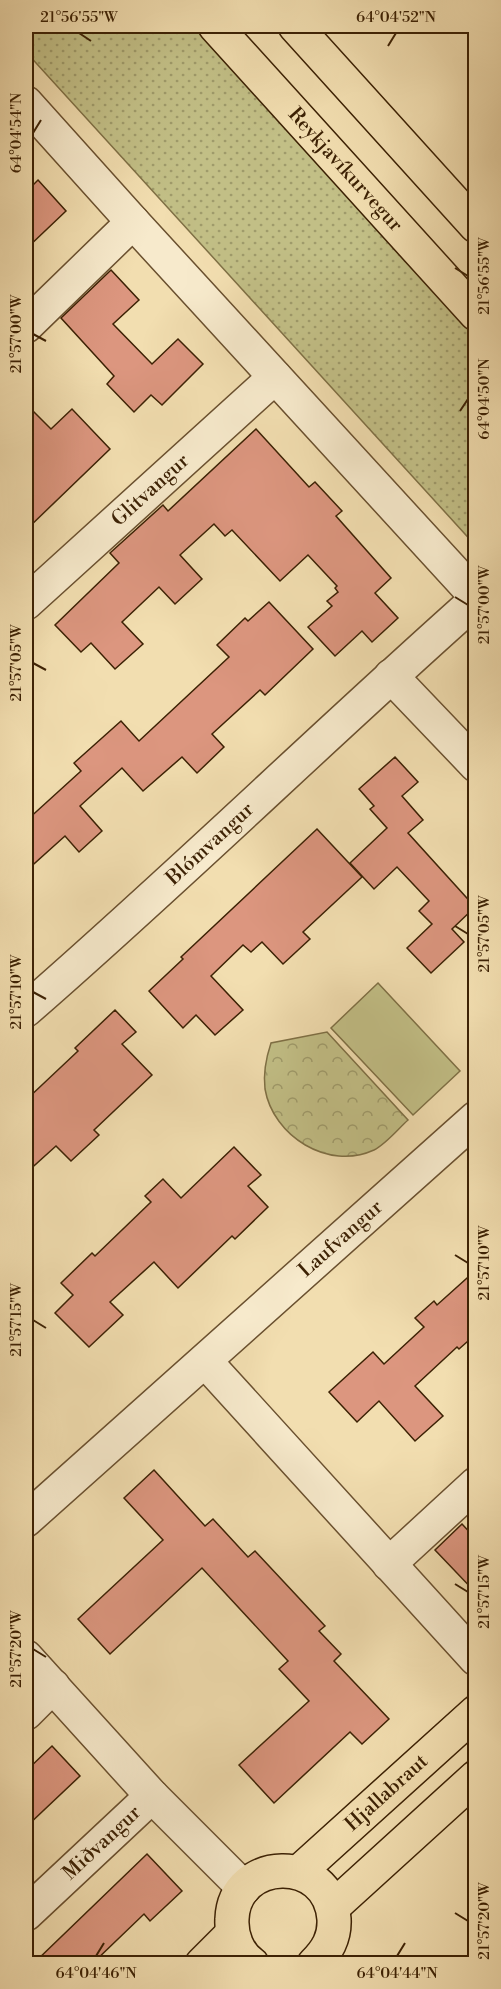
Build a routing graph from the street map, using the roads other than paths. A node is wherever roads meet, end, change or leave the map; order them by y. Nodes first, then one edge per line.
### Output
1 (215, 26) edge
2 (295, 26) edge
3 (26, 103) edge
4 (133, 222) junction
5 (476, 226) edge
6 (476, 314) edge
7 (26, 326) edge
8 (275, 377) junction
9 (476, 596) edge
10 (476, 600) edge
11 (26, 603) edge
12 (391, 676) junction
13 (476, 765) edge
14 (26, 1010) edge
15 (476, 1118) edge
16 (206, 1361) junction
17 (476, 1484) edge
18 (26, 1520) edge
19 (389, 1564) junction
20 (26, 1657) edge
21 (476, 1659) edge
22 (53, 1686) junction
23 (476, 1712) edge
24 (26, 1713) edge
25 (476, 1777) edge
26 (152, 1796) junction
27 (299, 1872) junction
28 (244, 1888) junction
29 (333, 1907) junction
30 (26, 1914) edge
31 (232, 1934) junction
32 (202, 1964) edge
33 (252, 1964) edge
34 (314, 1964) edge

1 - 6 main road, Reykjavíkurvegur
2 - 5 main road
3 - 4 street
4 - 7 street
4 - 8 street
8 - 9 street
8 - 11 street, Glitvangur
10 - 12 street, Blómvangur
12 - 13 street
12 - 14 street, Blómvangur
15 - 16 street, Laufvangur
16 - 18 street, Laufvangur
16 - 19 street
17 - 19 street
19 - 21 street
20 - 22 street, Miðvangur
22 - 24 street
22 - 26 street, Miðvangur
23 - 27 main road, Hjallabraut
25 - 29 main road
26 - 28 street, Miðvangur
26 - 30 street, Miðvangur
27 - 28 main road
27 - 29 main road
28 - 31 main road
29 - 34 main road
31 - 32 main road
31 - 33 main road

